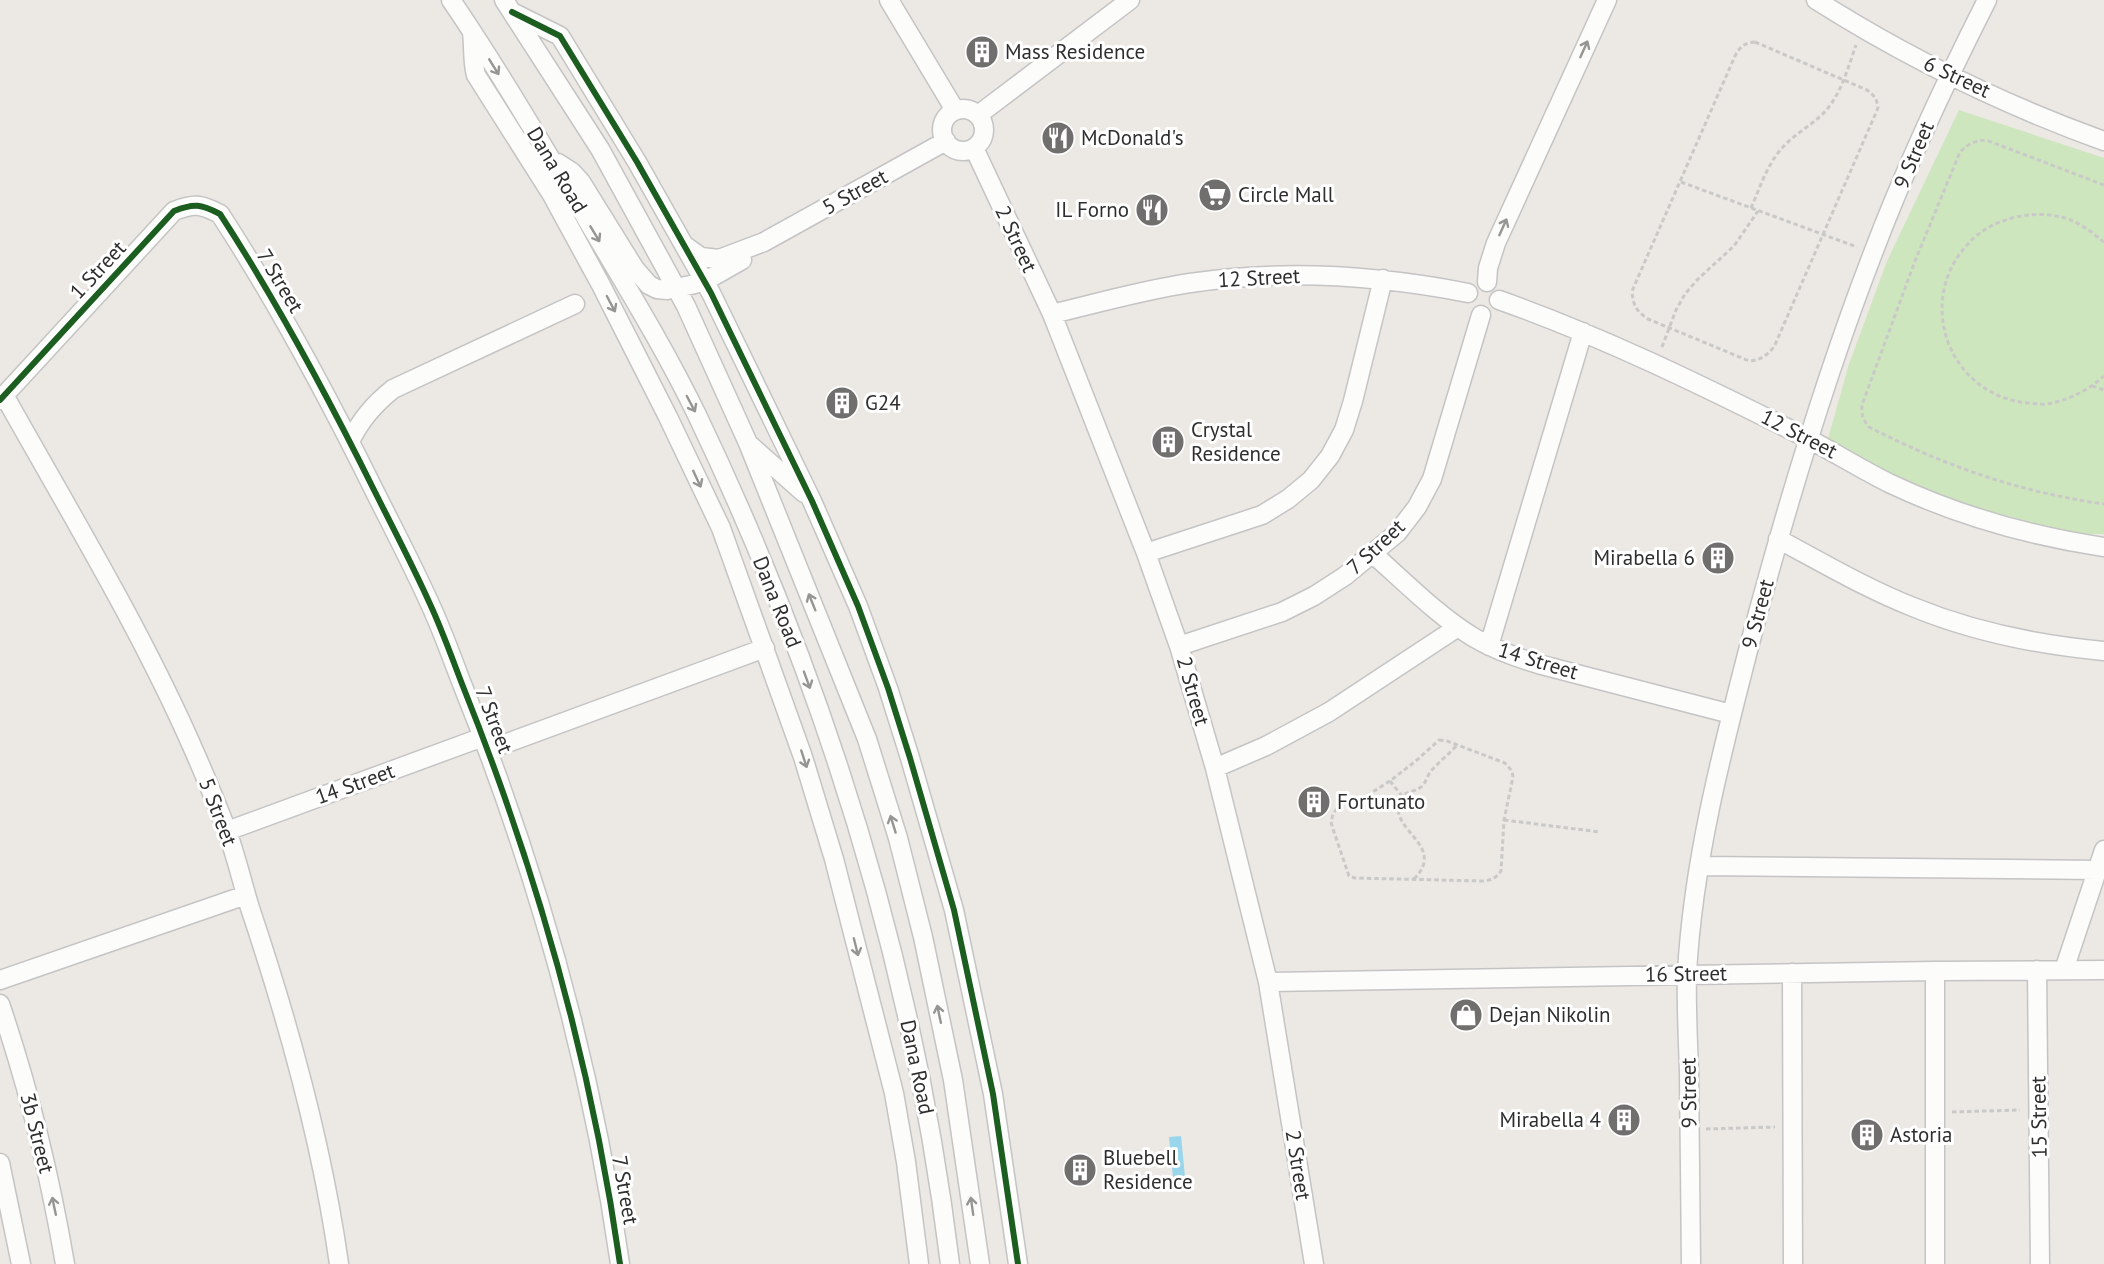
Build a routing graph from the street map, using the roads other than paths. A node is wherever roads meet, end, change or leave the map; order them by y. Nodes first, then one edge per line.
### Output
1 (451, 0) edge
2 (889, 0) edge
3 (1130, 0) edge
4 (1606, 0) edge
5 (1816, 0) edge
6 (1987, 0) edge
7 (508, 6) edge
8 (472, 31) junction
9 (1949, 76) junction
10 (955, 110) junction
11 (978, 115) junction
12 (946, 141) junction
13 (2104, 141) edge
14 (974, 148) junction
15 (550, 159) junction
16 (229, 228) joint
17 (764, 243) junction
18 (685, 245) junction
19 (1383, 279) junction
20 (705, 281) junction
21 (1487, 282) junction
22 (677, 288) junction
23 (1468, 293) junction
24 (1499, 300) junction
25 (575, 304) dead end
26 (1052, 314) junction
27 (1481, 315) junction
28 (1583, 332) junction
29 (2, 398) edge
30 (1809, 438) junction
31 (350, 441) junction
32 (748, 443) junction
33 (812, 501) junction
34 (1778, 539) junction
35 (2104, 547) edge
36 (1146, 553) junction
37 (1373, 554) junction
38 (1458, 627) junction
39 (1179, 646) junction
40 (1489, 646) junction
41 (765, 648) junction
42 (2104, 651) edge
43 (1731, 714) junction
44 (486, 744) junction
45 (1215, 768) junction
46 (227, 831) junction
47 (2104, 850) edge
48 (1700, 867) junction
49 (2097, 870) junction
50 (246, 895) junction
51 (1935, 970) junction
52 (2037, 970) junction
53 (2064, 970) junction
54 (2104, 970) edge
55 (1792, 973) junction
56 (1687, 974) junction
57 (0, 980) edge
58 (1268, 982) junction
59 (0, 1004) edge
60 (0, 1163) edge
61 (21, 1264) edge
62 (65, 1264) edge
63 (339, 1264) edge
64 (620, 1264) edge
65 (919, 1264) edge
66 (950, 1264) edge
67 (980, 1264) edge
68 (1018, 1264) edge
69 (1314, 1264) edge
70 (1691, 1264) edge
71 (1793, 1264) edge
72 (1935, 1264) edge
73 (2040, 1264) edge

1 - 8 street, Dana Road
2 - 10 street
3 - 11 street
21 -> 4 street
5 - 9 street, 6 Street
6 - 9 street, 9 Street
7 - 18 street
7 - 22 street, Dana Road
8 -> 15 street, Dana Road
8 -> 41 street
9 - 13 street, 6 Street
9 - 30 street, 9 Street
10 - 11 street
10 - 12 street
11 - 14 street
12 - 14 street
12 - 17 street, 5 Street
14 - 26 street, 2 Street
15 - 22 street
15 -> 66 street, Dana Road
16 - 29 street, 1 Street
16 - 31 street, 7 Street
17 - 18 street, 5 Street
17 - 20 street, 5 Street
18 - 20 street
19 - 23 street, 12 Street
19 - 26 street, 12 Street
19 - 36 street
20 - 22 street, 5 Street
20 - 33 street
21 - 23 street
21 - 24 street
22 - 32 street, Dana Road
23 - 27 street
24 - 27 street
24 - 28 street, 12 Street
25 - 31 street
26 - 36 street, 2 Street
27 - 37 street, 7 Street
28 - 30 street, 12 Street
28 - 40 street
29 - 46 street, 5 Street
30 - 34 street, 9 Street
30 - 35 street, 12 Street
31 - 44 street, 7 Street
32 - 33 street
67 -> 32 street, Dana Road
33 - 68 street
34 - 42 street
34 - 43 street, 9 Street
36 - 39 street, 2 Street
37 - 38 street, 14 Street
37 - 39 street, 7 Street
38 - 40 street, 14 Street
38 - 45 street
39 - 45 street, 2 Street
40 - 43 street, 14 Street
41 - 44 street, 14 Street
41 -> 65 street
43 - 48 street, 9 Street
44 - 46 street, 14 Street
44 - 64 street, 7 Street
45 - 58 street, 2 Street
46 - 50 street, 5 Street
47 - 49 street
48 - 49 street
48 - 56 street, 9 Street
49 - 53 street
50 - 57 street
50 - 63 street, 5 Street
51 - 52 street, 16 Street
51 - 55 street, 16 Street
51 - 72 street
52 - 53 street, 16 Street
52 - 73 street, 15 Street
53 - 54 street, 16 Street
55 - 56 street, 16 Street
55 - 71 street
56 - 58 street, 16 Street
56 - 70 street, 9 Street
58 - 69 street, 2 Street
62 -> 59 street, 3b Street
60 - 61 street, 3b Street

